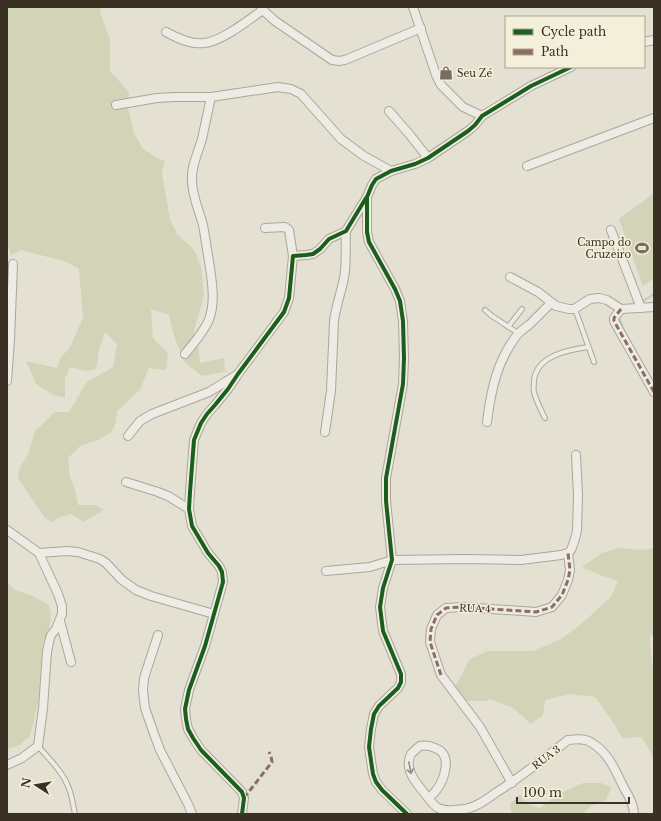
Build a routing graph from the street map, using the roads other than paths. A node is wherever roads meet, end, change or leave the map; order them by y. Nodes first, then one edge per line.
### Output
1 (413, 7) edge
2 (262, 8) edge
3 (420, 28) junction
4 (166, 32) dead end
5 (569, 68) edge
6 (211, 97) junction
7 (116, 105) dead end
8 (389, 111) dead end
9 (482, 116) junction
10 (654, 118) edge
11 (428, 158) junction
12 (527, 166) dead end
13 (391, 171) junction
14 (367, 197) junction
15 (265, 228) dead end
16 (611, 230) dead end
17 (346, 231) junction
18 (294, 256) junction
19 (13, 264) dead end
20 (510, 277) dead end
21 (551, 303) junction
22 (654, 307) edge
23 (641, 308) junction
24 (522, 309) dead end
25 (574, 309) junction
26 (621, 309) junction
27 (485, 310) dead end
28 (508, 327) junction
29 (519, 334) junction
30 (588, 347) junction
31 (185, 354) dead end
32 (594, 362) dead end
33 (238, 374) junction
34 (7, 381) edge
35 (654, 392) edge
36 (545, 418) dead end
37 (487, 422) dead end
38 (325, 432) dead end
39 (128, 436) dead end
40 (576, 455) dead end
41 (126, 482) dead end
42 (189, 510) junction
43 (7, 530) edge
44 (39, 553) junction
45 (568, 553) junction
46 (392, 560) junction
47 (326, 571) dead end
48 (214, 614) junction
49 (59, 620) junction
50 (158, 635) dead end
51 (71, 662) dead end
52 (38, 746) junction
53 (7, 765) edge
54 (512, 782) junction
55 (428, 798) junction
56 (75, 814) edge
57 (192, 814) edge
58 (242, 814) edge
59 (407, 814) edge
60 (634, 814) edge

1 - 3 street
2 - 3 street
2 - 4 street
3 - 9 street
5 - 9 street
6 - 7 street
6 - 13 street
6 - 31 street
8 - 11 street
9 - 11 street
10 - 12 street
11 - 13 street
13 - 14 street
14 - 17 street
14 - 46 street
15 - 18 street
16 - 23 street
17 - 18 street
17 - 38 street
18 - 33 street
19 - 34 street
20 - 21 street
21 - 25 street
21 - 29 street
22 - 23 street
23 - 26 street
24 - 28 lane
25 - 26 street
25 - 30 lane
26 - 35 street
27 - 28 lane
28 - 29 lane
29 - 37 street
30 - 32 lane
30 - 36 lane
33 - 39 street
33 - 42 street
40 - 45 street
41 - 42 street
42 - 48 street
43 - 44 street
44 - 48 street
44 - 49 street
45 - 46 street
45 - 54 street, RUA 4
46 - 47 street
46 - 59 street
48 - 58 street
49 - 51 street
49 - 52 street
50 - 57 street
52 - 53 street
52 - 56 lane
54 - 55 street, RUA 3
54 - 60 street, RUA 3
55 -> 55 street, RUA 3

